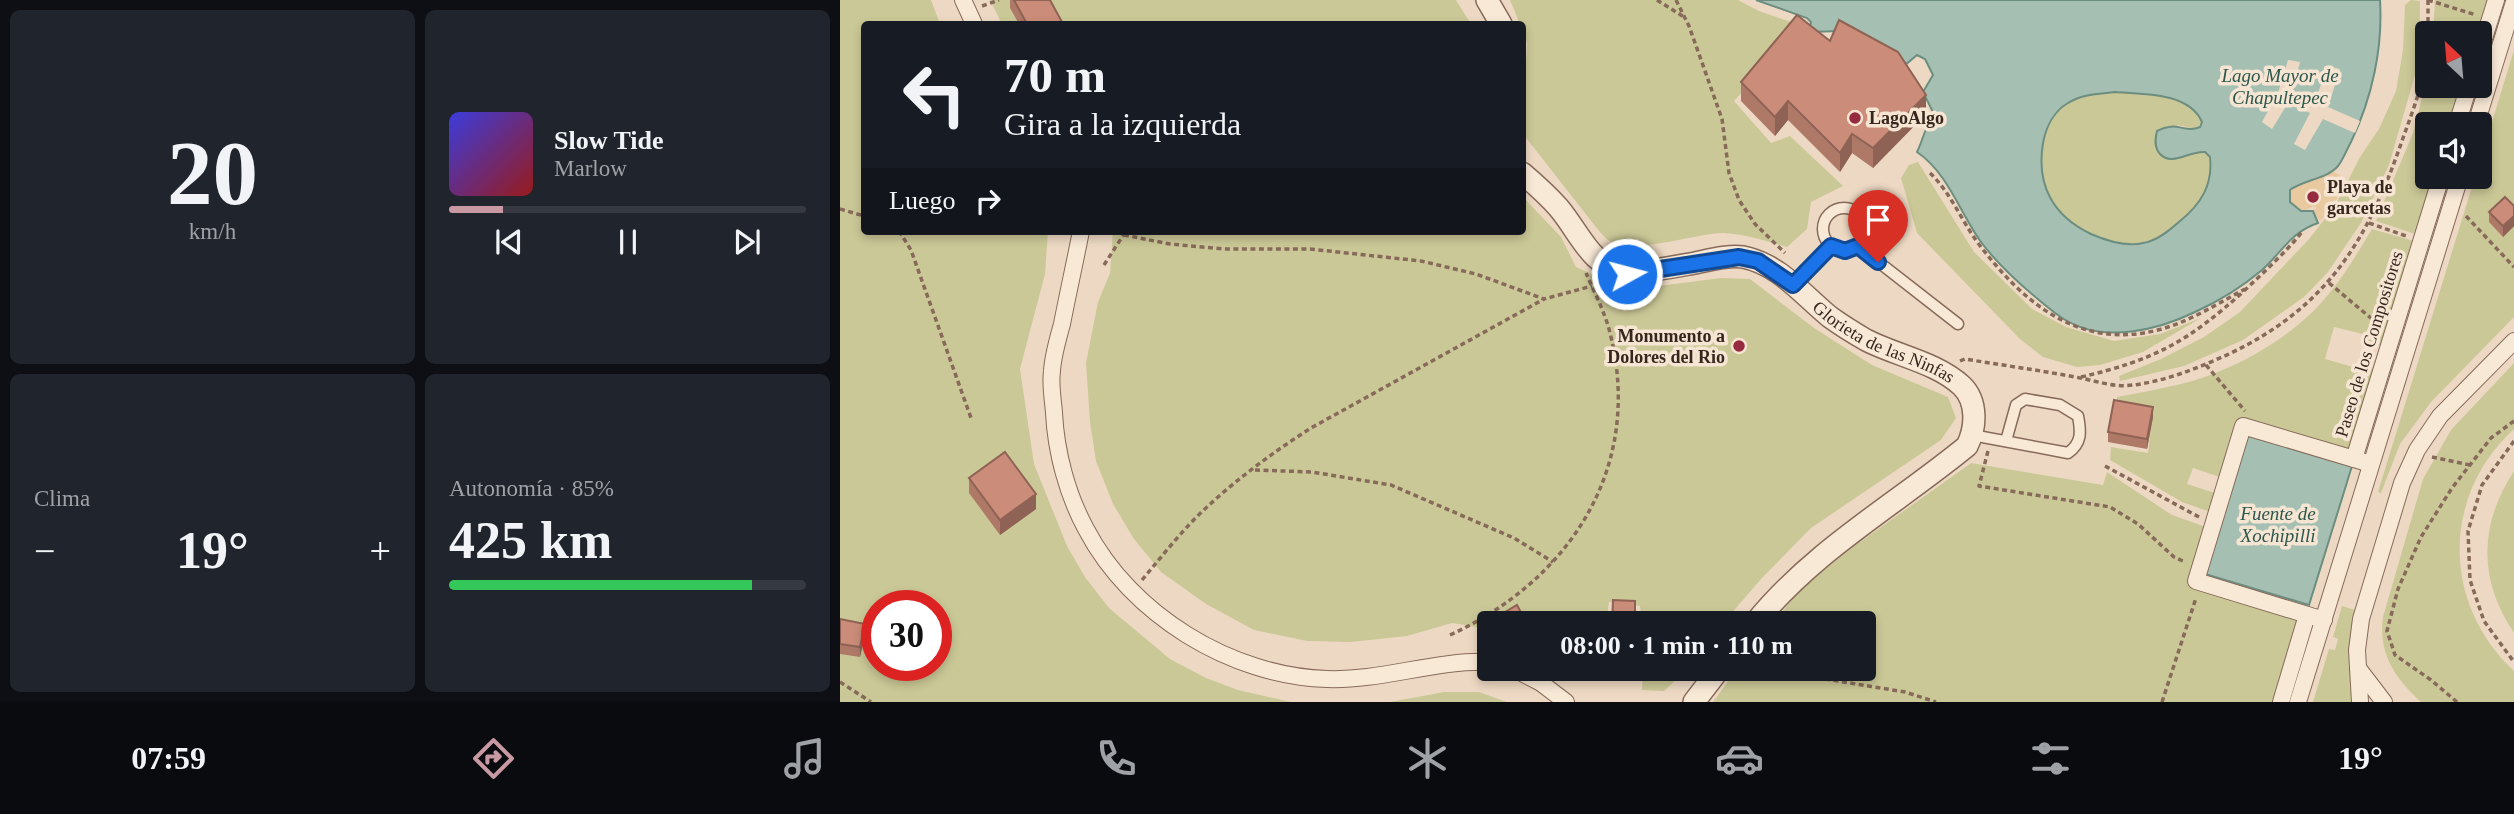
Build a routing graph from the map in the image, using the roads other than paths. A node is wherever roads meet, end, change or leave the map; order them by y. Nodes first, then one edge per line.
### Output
1 (963, 0) edge
2 (1487, 0) edge
3 (2496, 0) edge
4 (2514, 2) edge
5 (973, 21) edge
6 (1499, 21) edge
7 (2489, 21) edge
8 (2480, 112) edge
9 (1526, 177) edge
10 (2437, 189) edge
11 (2456, 189) edge
12 (1080, 235) edge
13 (1831, 246) junction
14 (1858, 246) junction
15 (1799, 279) junction
16 (1958, 324) dead end
17 (2514, 341) edge
18 (1982, 436) junction
19 (2006, 441) junction
20 (2354, 459) junction
21 (2371, 464) junction
22 (1764, 611) edge
23 (2307, 614) junction
24 (2324, 620) junction
25 (1477, 662) edge
26 (2358, 668) junction
27 (1537, 681) edge
28 (1710, 681) edge
29 (1566, 702) edge
30 (1694, 702) edge
31 (2281, 702) edge
32 (2298, 702) edge
33 (2360, 702) edge
34 (2384, 702) edge

1 - 5 street
2 - 6 street
3 - 7 street
4 - 8 street
9 - 15 street, Glorieta de las Ninfas
10 - 20 street, Paseo de los Compositores
11 - 21 street
12 - 25 street
13 - 14 lane
13 - 14 lane
13 - 15 lane
14 - 16 lane
15 - 18 street, Glorieta de las Ninfas
17 - 26 street
18 - 19 lane
18 - 22 street
19 - 19 lane
20 - 21 street
20 - 23 street, Paseo de los Compositores
21 - 24 street
23 - 24 street
23 - 31 street
24 - 32 street
26 - 33 street
26 - 34 street
27 - 29 street
28 - 30 street

